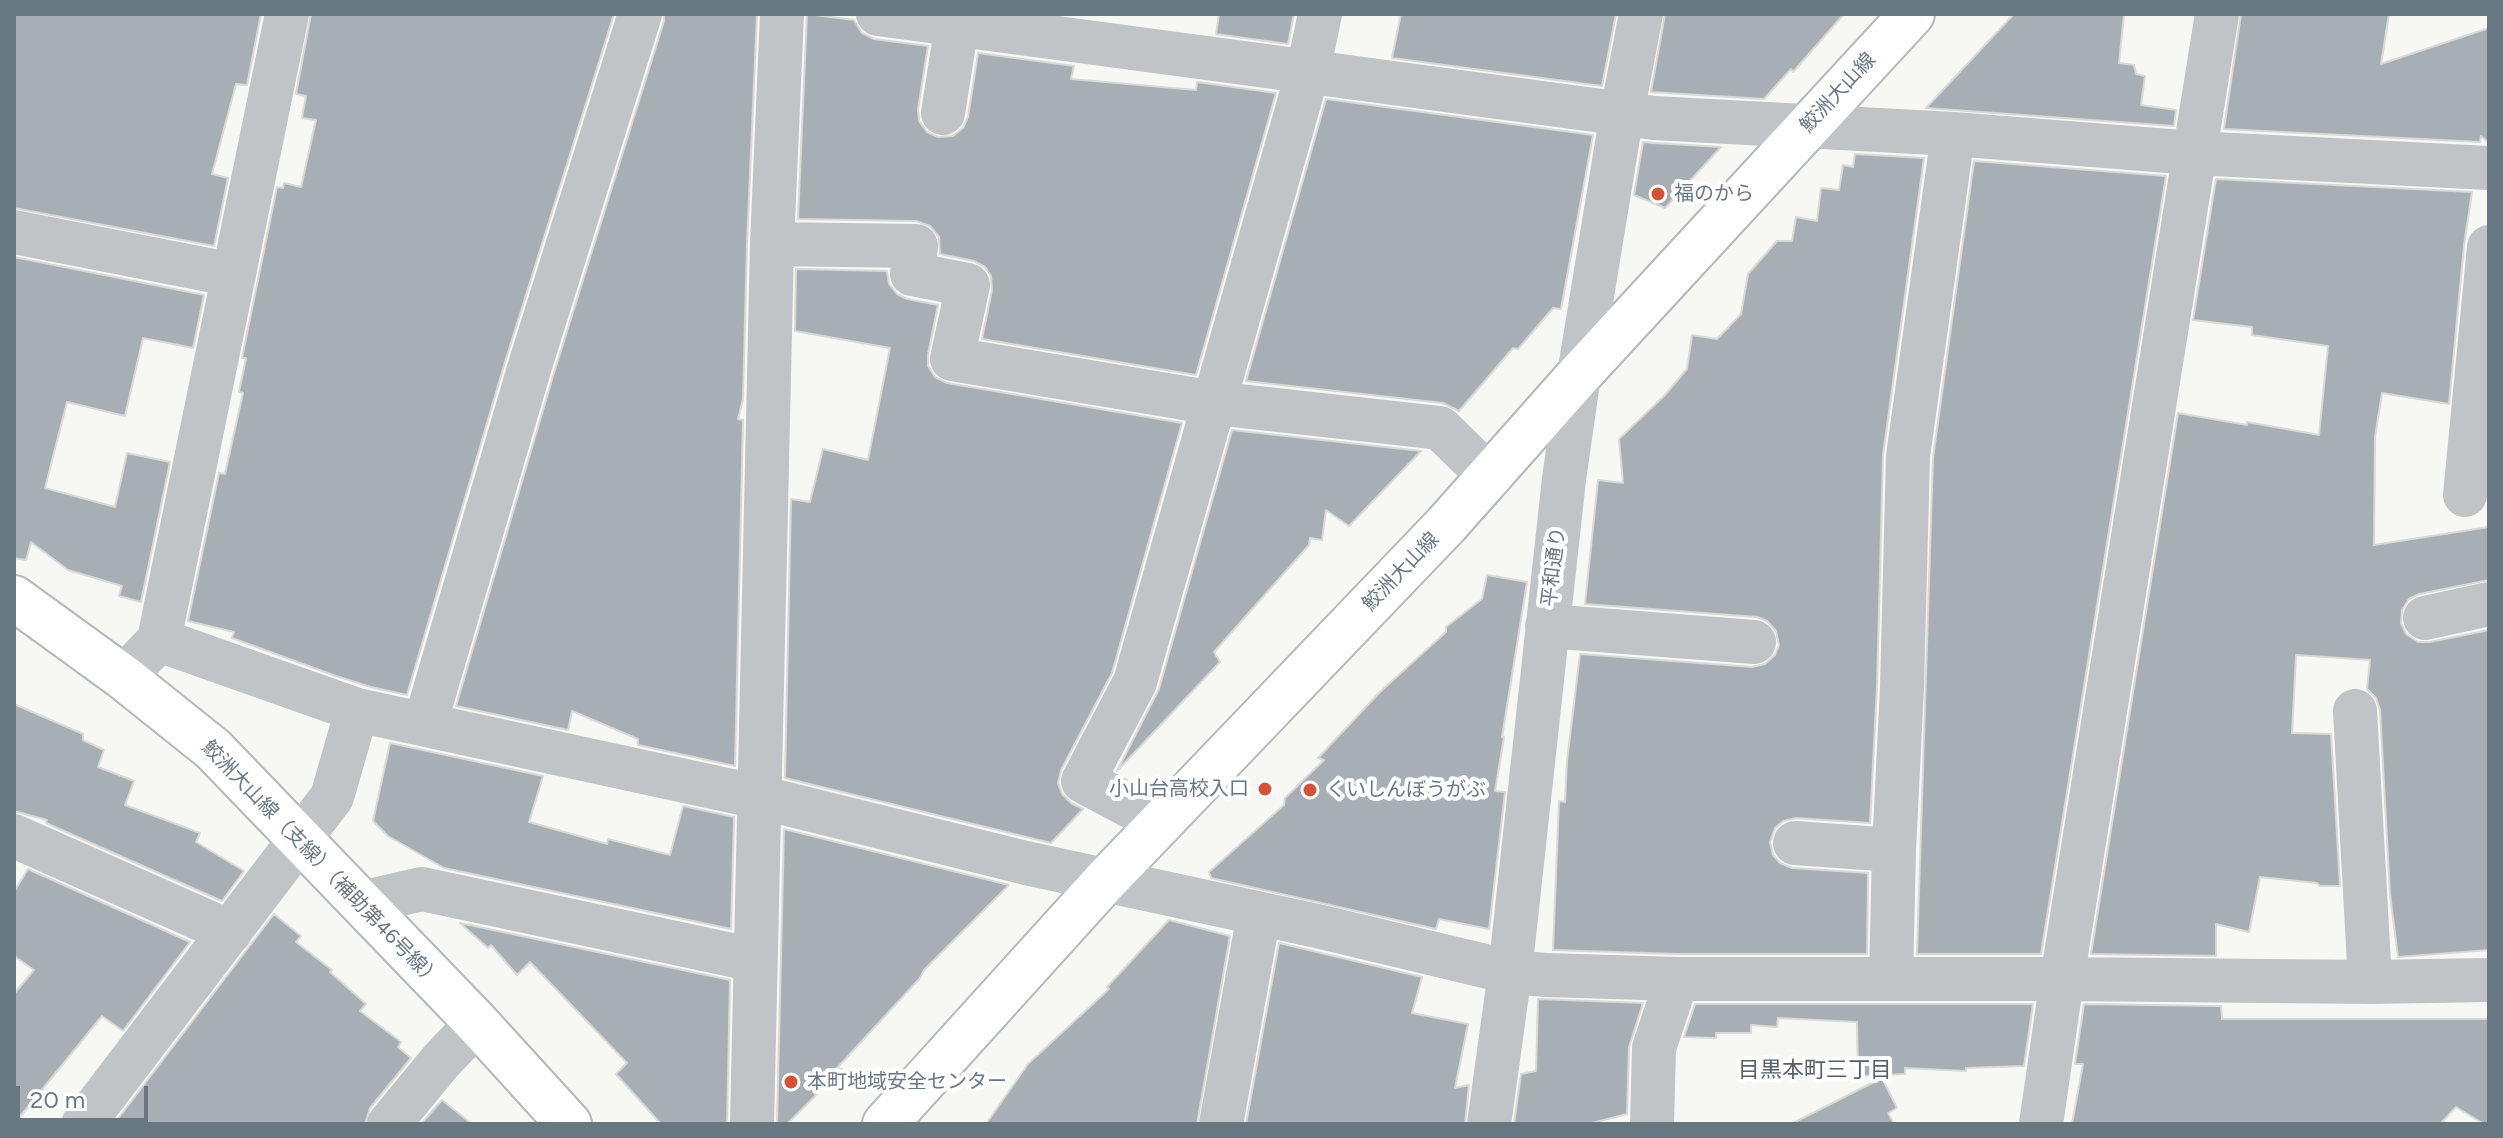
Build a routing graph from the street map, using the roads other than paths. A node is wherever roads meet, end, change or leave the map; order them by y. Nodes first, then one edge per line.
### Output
1 (287, 14) edge
2 (640, 14) edge
3 (782, 14) edge
4 (878, 14) edge
5 (1320, 14) edge
6 (1641, 14) edge
7 (1912, 14) edge
8 (2217, 14) edge
9 (957, 24) junction
10 (1308, 71) junction
11 (943, 113) dead end
12 (1622, 113) junction
13 (1809, 125) junction
14 (1953, 134) junction
15 (2194, 153) junction
16 (2489, 168) edge
17 (14, 232) edge
18 (772, 244) junction
19 (2489, 247) edge
20 (234, 275) junction
21 (1579, 375) junction
22 (1214, 403) junction
23 (1490, 477) junction
24 (2465, 495) dead end
25 (14, 598) edge
26 (2489, 604) edge
27 (2425, 618) dead end
28 (1547, 626) junction
29 (159, 640) junction
30 (1754, 642) dead end
31 (123, 677) junction
32 (357, 710) junction
33 (2355, 711) dead end
34 (425, 724) junction
35 (759, 797) junction
36 (1162, 823) junction
37 (14, 836) edge
38 (300, 841) junction
39 (1795, 843) dead end
40 (1894, 850) junction
41 (1105, 881) junction
42 (361, 903) junction
43 (1259, 914) junction
44 (230, 932) junction
45 (755, 960) junction
46 (1510, 972) junction
47 (1677, 979) junction
48 (1891, 979) junction
49 (2062, 979) junction
50 (2489, 980) edge
51 (2370, 982) junction
52 (477, 1023) junction
53 (1645, 1122) edge
54 (83, 1124) edge
55 (389, 1124) edge
56 (569, 1124) edge
57 (752, 1124) edge
58 (885, 1124) edge
59 (1221, 1124) edge
60 (1489, 1124) edge
61 (2041, 1124) edge

1 - 20 street
2 - 34 street
3 - 18 street
4 - 9 street
5 - 10 street
6 - 12 street, 平和通り
7 - 13 main road, 鮫洲大山線
8 - 15 street
9 - 10 street
9 - 11 street
10 - 12 street
10 - 22 street
12 - 13 street
12 - 21 street, 平和通り
13 - 14 street
13 - 21 main road, 鮫洲大山線
14 - 15 street
14 - 40 street
15 - 16 street
15 - 49 street
17 - 20 street
18 - 22 street
18 - 35 street
19 - 24 street
20 - 29 street
21 - 23 main road, 鮫洲大山線
21 - 28 street, 平和通り
22 - 23 street
22 - 36 street
23 - 36 main road, 鮫洲大山線
25 - 31 main road, 鮫洲大山線（支線）（補助第46号線）
26 - 27 street
28 - 30 street
28 - 46 street, 平和通り
29 - 31 street
29 - 32 street
31 - 38 main road, 鮫洲大山線（支線）（補助第46号線）
32 - 34 street
32 - 38 street
33 - 51 street
34 - 35 street
35 - 41 street
35 - 45 street
36 - 41 main road, 鮫洲大山線
37 - 44 street
38 - 42 main road, 鮫洲大山線（支線）（補助第46号線）
38 - 44 street
39 - 40 street
40 - 48 street
41 - 43 street
41 - 58 main road, 鮫洲大山線
42 - 45 street
42 - 52 main road, 鮫洲大山線（支線）（補助第46号線）
43 - 46 street
43 - 59 street
44 - 54 street
45 - 57 street
46 - 47 street
46 - 60 street, 平和通り
47 - 48 street
47 - 53 street
48 - 49 street
49 - 51 street
49 - 61 street
50 - 51 street
52 - 55 street
52 - 56 main road, 鮫洲大山線（支線）（補助第46号線）

